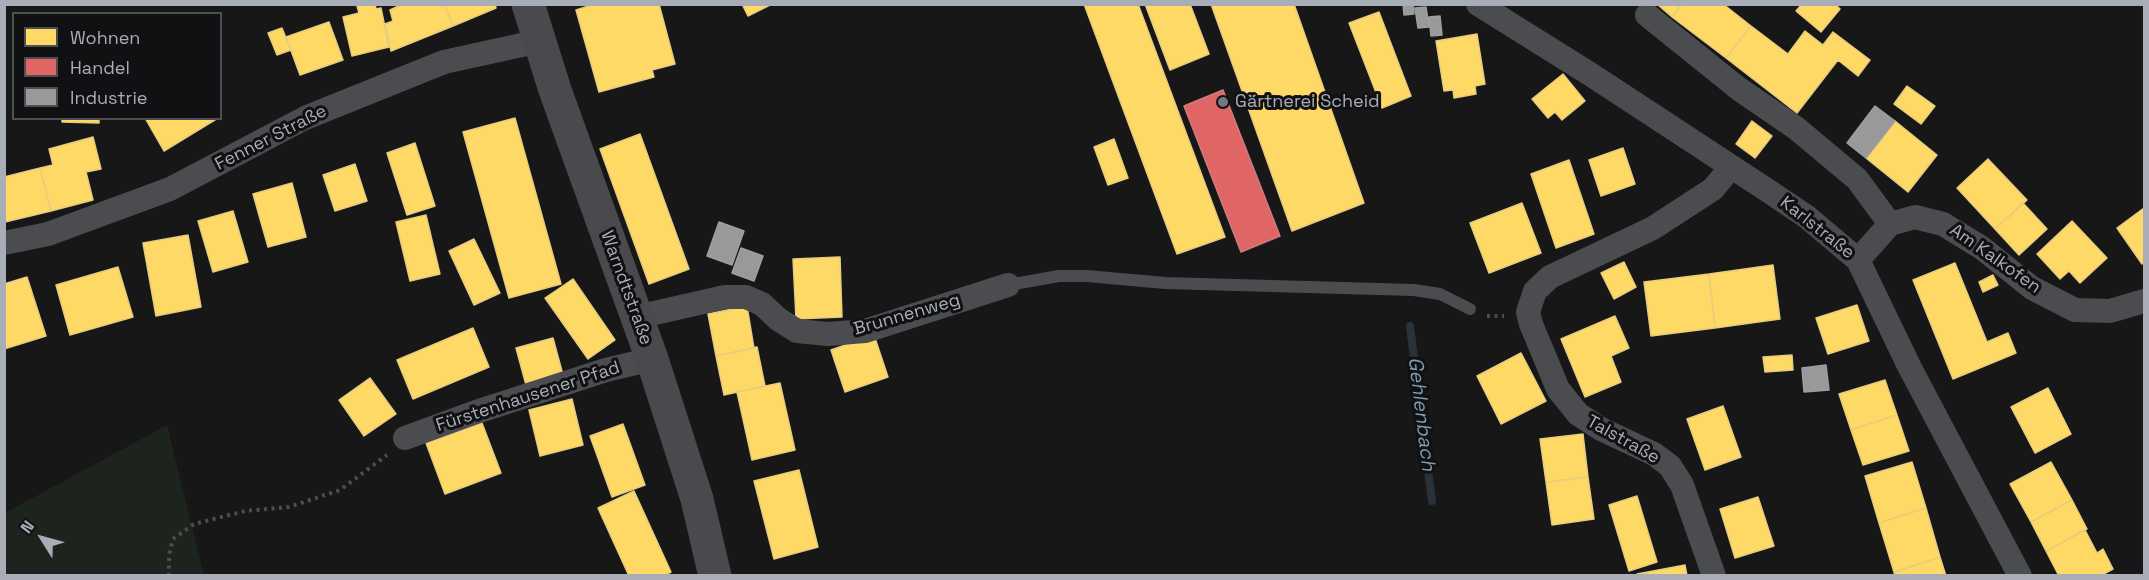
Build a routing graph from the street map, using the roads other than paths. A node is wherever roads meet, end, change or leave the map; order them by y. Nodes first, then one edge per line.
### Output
1 (528, 4) edge
2 (1478, 4) edge
3 (1647, 15) dead end
4 (540, 41) junction
5 (1731, 167) junction
6 (1890, 224) junction
7 (4, 243) edge
8 (1858, 260) junction
9 (1008, 285) joint
10 (2145, 301) edge
11 (1470, 309) road end
12 (637, 317) junction
13 (652, 359) junction
14 (405, 438) road end
15 (715, 576) edge
16 (1714, 576) edge
17 (2020, 576) edge

1 - 4 main road, Warndtstraße
2 - 5 street, Karlstraße
3 - 6 street
4 - 7 street, Fenner Straße
4 - 12 main road, Warndtstraße
5 - 8 street, Karlstraße
5 - 16 street, Talstraße
6 - 8 street
6 - 10 street, Am Kalkofen
8 - 17 street, Karlstraße
9 - 11 lane
9 - 12 street, Brunnenweg
12 - 13 main road, Warndtstraße
13 - 14 street, Fürstenhausener Pfad
13 - 15 main road, Warndtstraße

